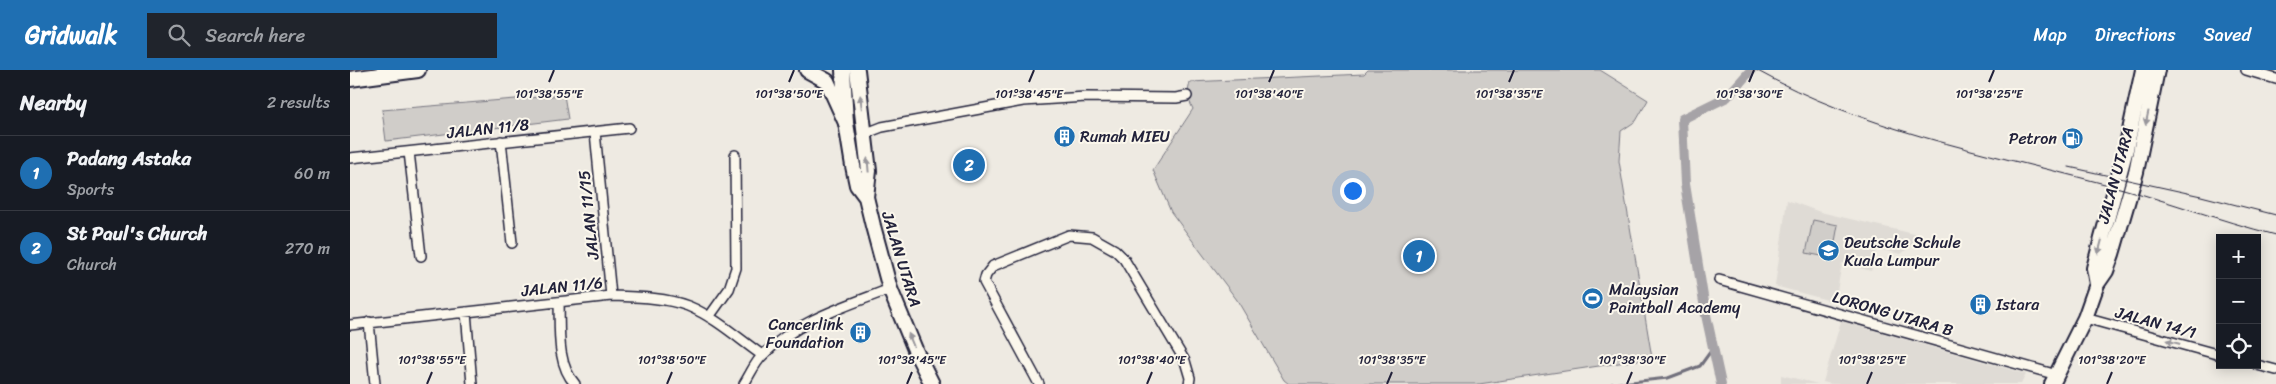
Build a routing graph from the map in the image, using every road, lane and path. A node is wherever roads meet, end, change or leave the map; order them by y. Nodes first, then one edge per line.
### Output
1 (418, 70) edge
2 (807, 70) edge
3 (843, 70) edge
4 (857, 70) edge
5 (2143, 70) edge
6 (2157, 70) edge
7 (2236, 70) edge
8 (2247, 70) edge
9 (350, 79) edge
10 (2276, 79) edge
11 (1187, 96) dead end
12 (846, 123) junction
13 (629, 128) dead end
14 (594, 132) junction
15 (864, 134) junction
16 (502, 141) junction
17 (409, 152) junction
18 (735, 155) dead end
19 (350, 158) edge
20 (866, 197) junction
21 (512, 243) dead end
22 (422, 256) dead end
23 (1720, 280) dead end
24 (2096, 284) junction
25 (890, 288) junction
26 (611, 296) junction
27 (558, 302) junction
28 (466, 312) junction
29 (709, 317) junction
30 (2085, 318) junction
31 (369, 322) junction
32 (350, 325) edge
33 (2216, 354) edge
34 (762, 355) junction
35 (2261, 366) edge
36 (2276, 370) edge
37 (2055, 380) edge
38 (375, 384) edge
39 (472, 384) edge
40 (575, 384) edge
41 (744, 384) edge
42 (932, 384) edge
43 (1039, 384) edge
44 (1190, 384) edge

1 - 9 main road
2 - 12 main road
3 - 12 main road, JALAN UTARA
15 -> 4 main road, JALAN UTARA
5 -> 24 main road, JALAN UTARA
6 -> 24 main road, JALAN UTARA
7 - 8 street
8 - 10 street
11 - 15 street
12 - 20 main road, JALAN UTARA
13 - 14 street, JALAN 11/8
14 - 16 street, JALAN 11/8
14 - 26 street, JALAN 11/15
20 -> 15 main road, JALAN UTARA
16 - 17 street, JALAN 11/8
16 - 21 street
17 - 19 street, JALAN 11/8
17 - 22 street
18 - 29 street
20 - 25 main road, JALAN UTARA
23 - 37 street, LORONG UTARA B
24 - 30 main road, JALAN UTARA
25 - 34 street
42 -> 25 main road, JALAN UTARA
26 - 27 street, JALAN 11/6
26 - 29 street, JALAN 11/6
27 - 28 street, JALAN 11/6
27 - 40 street
28 - 31 street, JALAN 11/6
28 - 39 street
29 - 34 street, JALAN 11/6
33 -> 30 street, JALAN 14/1
30 - 37 main road, JALAN UTARA
31 - 32 street, JALAN 11/6
31 - 38 street
34 - 41 street
35 - 36 street
43 - 44 street

